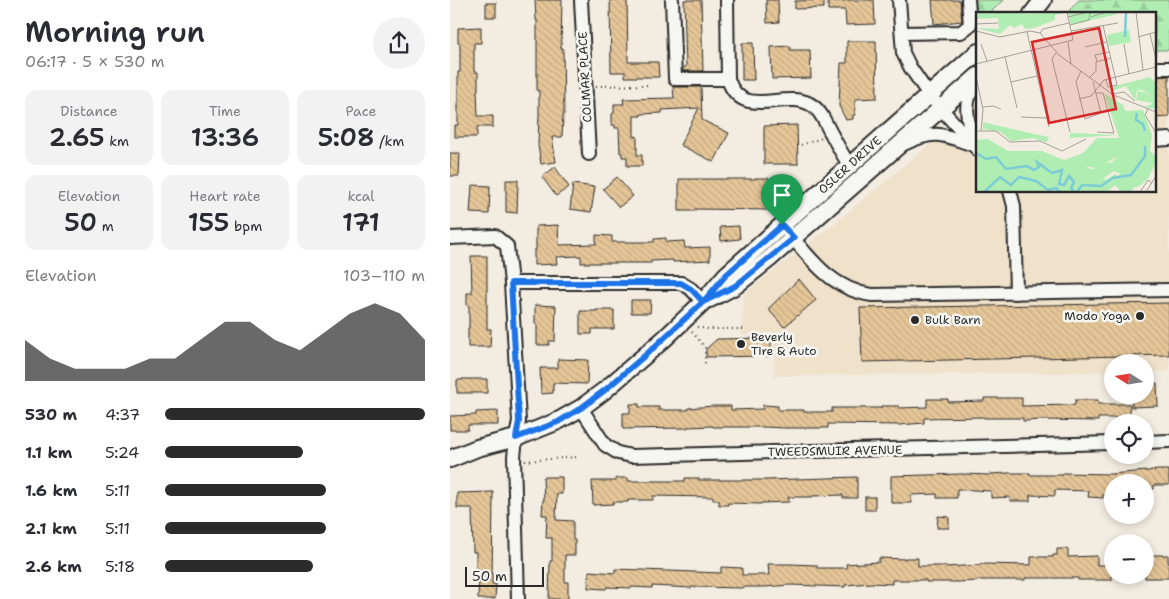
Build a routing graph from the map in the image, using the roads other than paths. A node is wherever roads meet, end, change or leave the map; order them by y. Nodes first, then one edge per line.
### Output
1 (581, 0) edge
2 (672, 0) edge
3 (727, 0) edge
4 (899, 0) edge
5 (968, 0) edge
6 (902, 33) junction
7 (976, 54) edge
8 (1156, 68) edge
9 (1169, 68) edge
10 (976, 78) edge
11 (728, 79) junction
12 (976, 80) edge
13 (929, 95) junction
14 (941, 109) junction
15 (1169, 139) edge
16 (1156, 140) edge
17 (976, 144) edge
18 (976, 146) edge
19 (976, 147) edge
20 (896, 148) junction
21 (589, 154) dead end
22 (849, 165) junction
23 (1010, 192) edge
24 (782, 225) junction
25 (450, 238) edge
26 (794, 238) junction
27 (511, 283) junction
28 (1169, 290) edge
29 (1016, 292) junction
30 (703, 302) junction
31 (581, 408) junction
32 (516, 438) junction
33 (1169, 441) edge
34 (1154, 442) edge
35 (1104, 443) edge
36 (450, 459) edge
37 (518, 599) edge

1 - 21 street, COLMAR PLACE
2 - 11 street
3 - 11 street
4 - 6 street
5 - 6 street
6 - 13 street
7 - 13 main road, OSLER DRIVE
8 - 9 street
10 - 14 main road, OSLER DRIVE
11 - 22 street
12 - 17 street
13 - 14 street
13 - 22 main road, OSLER DRIVE
14 - 18 street
14 - 20 main road, OSLER DRIVE
15 - 16 street
19 - 20 street
20 - 26 main road, OSLER DRIVE
22 - 24 main road, OSLER DRIVE
23 - 29 street
24 - 26 street
24 - 30 main road, OSLER DRIVE
25 - 27 street
26 - 29 street
26 - 30 main road, OSLER DRIVE
27 - 30 street
27 - 32 street
28 - 29 street
30 - 31 main road, OSLER DRIVE
31 - 32 main road, OSLER DRIVE
31 - 35 street, TWEEDSMUIR AVENUE
32 - 36 main road, OSLER DRIVE
32 - 37 street
33 - 34 street

